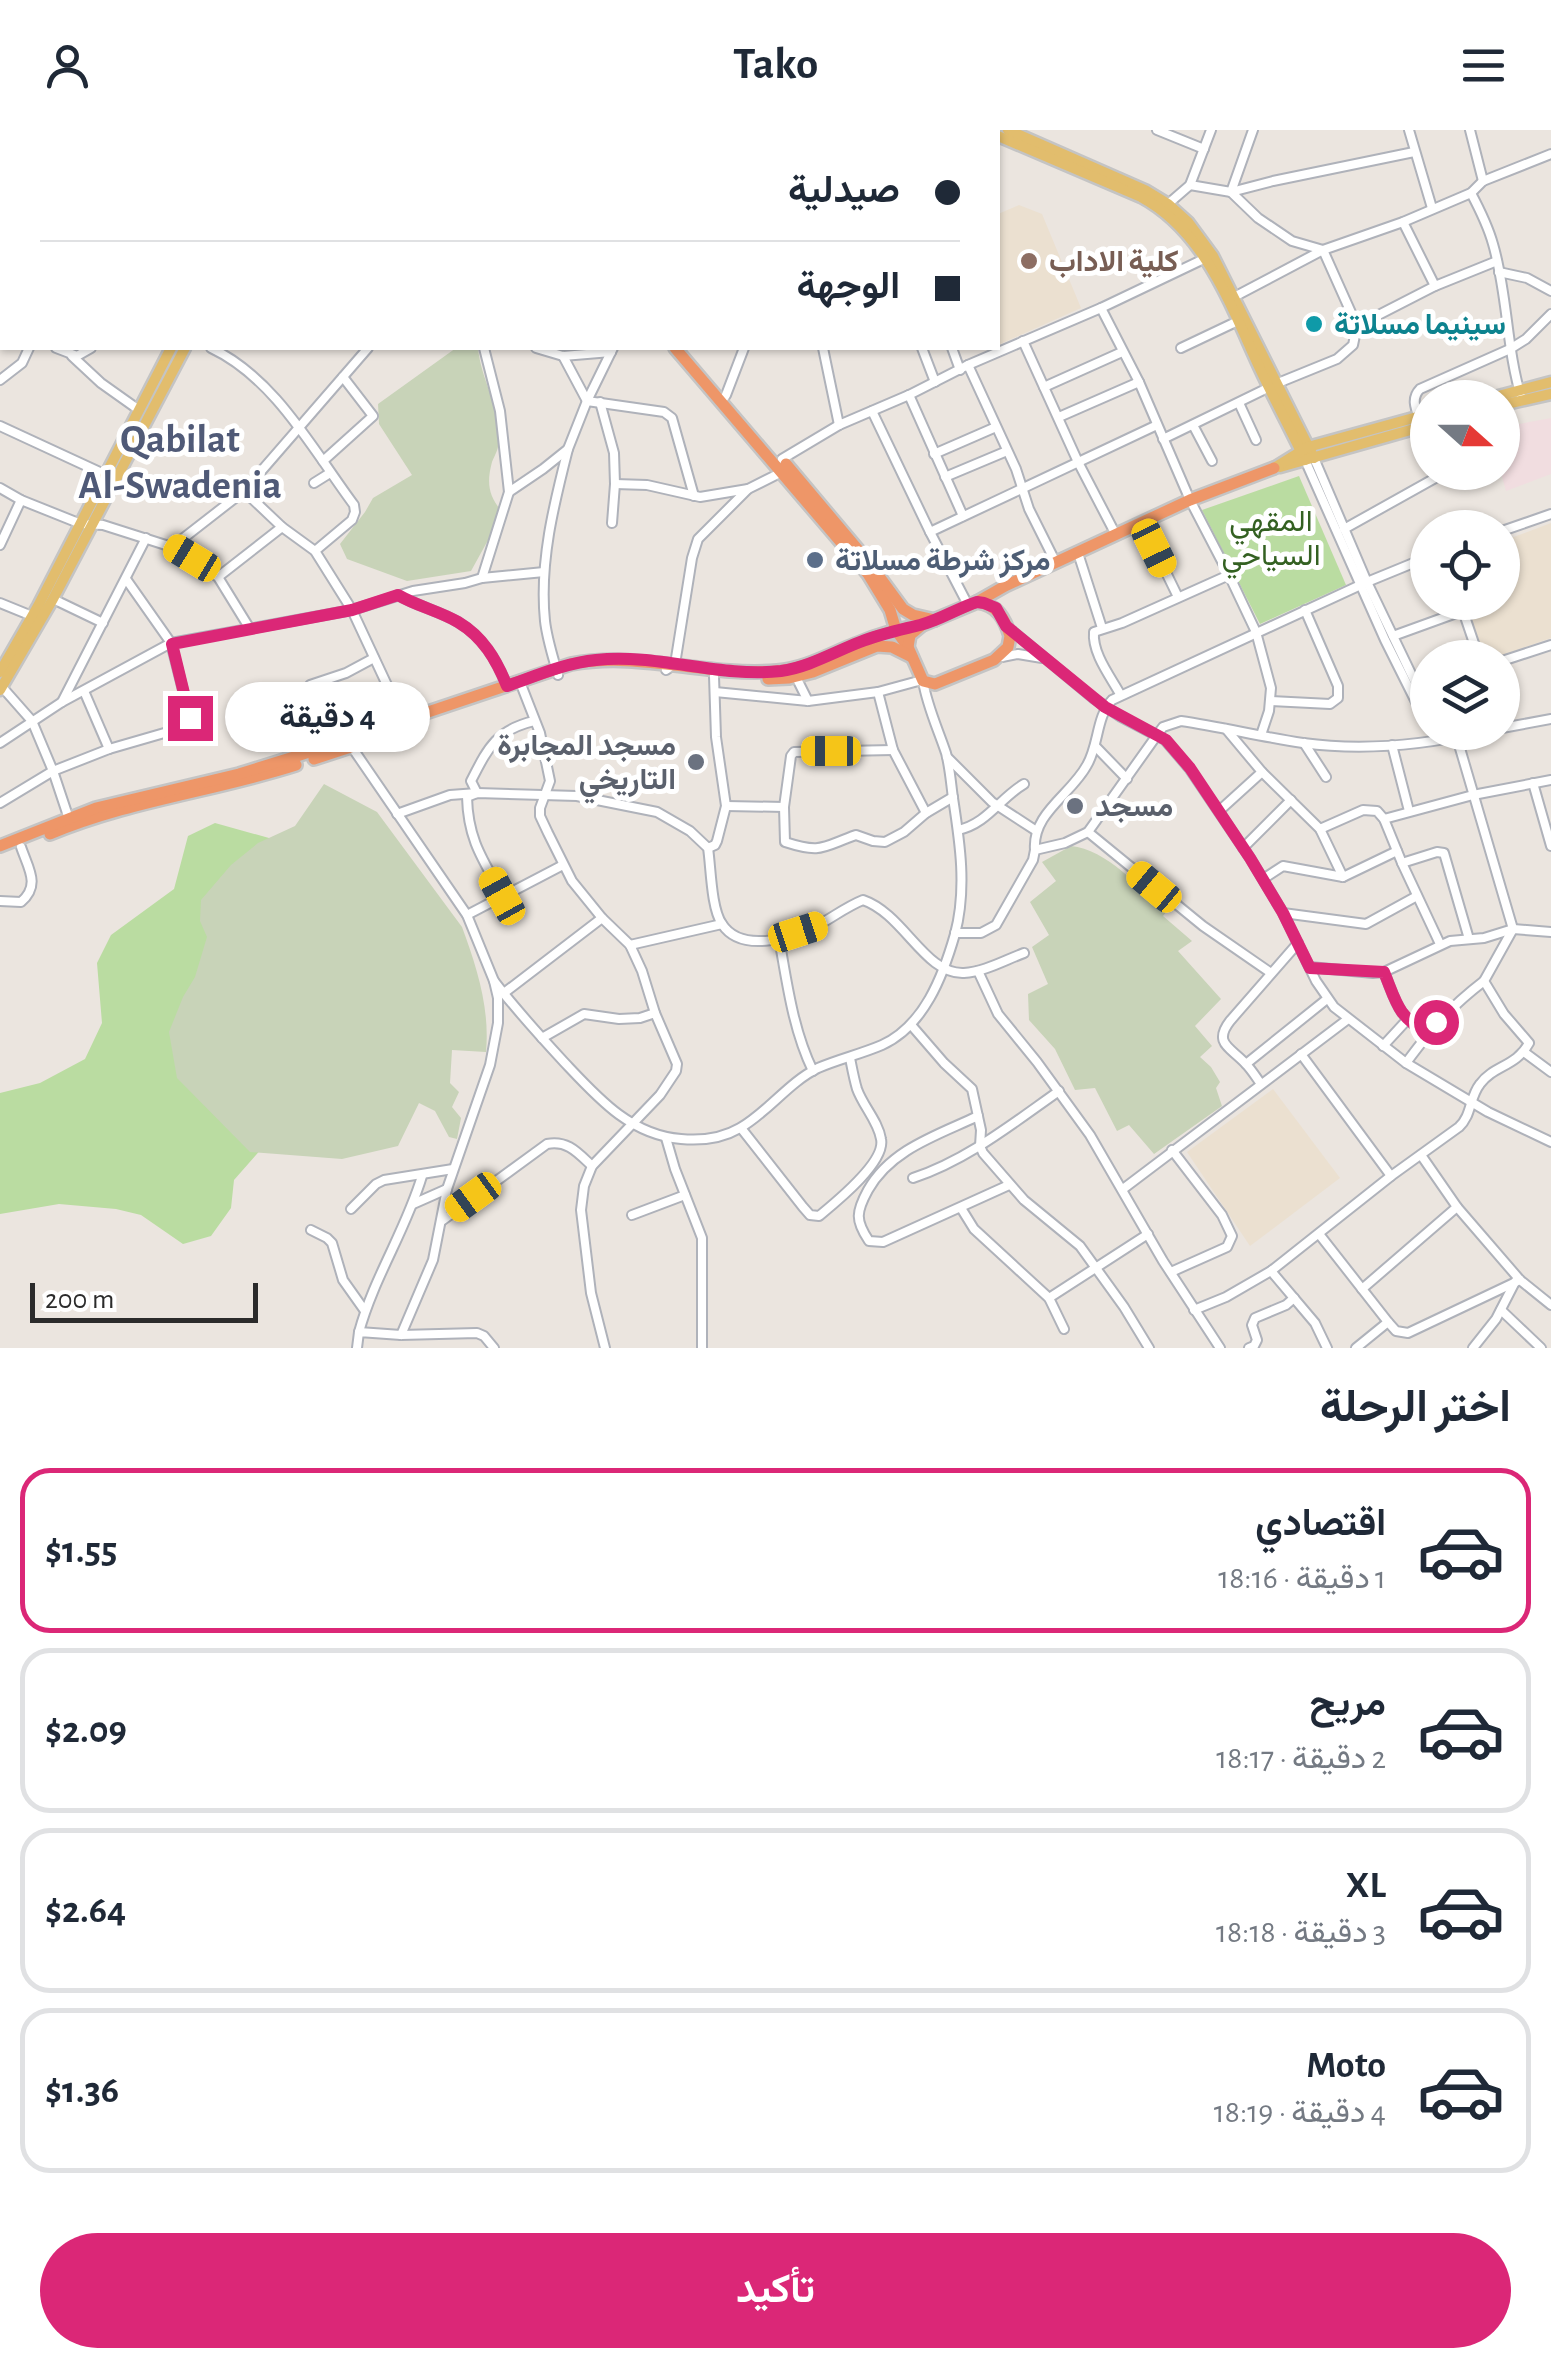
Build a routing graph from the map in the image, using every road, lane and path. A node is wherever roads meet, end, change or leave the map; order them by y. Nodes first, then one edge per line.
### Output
1 (1008, 130) edge
2 (1157, 130) edge
3 (1211, 130) edge
4 (1254, 130) edge
5 (1408, 130) edge
6 (1470, 130) edge
7 (1000, 137) edge
8 (1204, 148) junction
9 (1414, 152) junction
10 (1551, 154) edge
11 (1483, 181) junction
12 (1190, 185) junction
13 (1232, 192) junction
14 (1471, 193) junction
15 (1168, 204) junction
16 (1432, 208) junction
17 (1404, 222) junction
18 (1323, 250) junction
19 (1209, 257) junction
20 (1498, 260) junction
21 (1499, 272) junction
22 (1435, 286) junction
23 (1551, 292) edge
24 (1234, 297) junction
25 (1101, 308) junction
26 (1551, 314) edge
27 (1241, 320) junction
28 (1357, 326) junction
29 (1023, 341) junction
30 (1181, 348) dead end
31 (1510, 349) junction
32 (28, 350) edge
33 (60, 350) edge
34 (88, 350) edge
35 (171, 350) edge
36 (184, 350) edge
37 (216, 350) edge
38 (366, 350) edge
39 (485, 350) edge
40 (542, 350) edge
41 (612, 350) edge
42 (677, 350) edge
43 (687, 350) edge
44 (743, 350) edge
45 (823, 350) edge
46 (923, 350) edge
47 (953, 350) edge
48 (1122, 352) junction
49 (72, 356) junction
50 (562, 356) junction
51 (964, 368) junction
52 (343, 377) junction
53 (0, 380) edge
54 (1440, 380) edge
55 (935, 382) junction
56 (1139, 382) junction
57 (1551, 382) edge
58 (1274, 386) junction
59 (1044, 387) junction
60 (1551, 394) edge
61 (909, 395) junction
62 (1521, 395) junction
63 (724, 398) junction
64 (587, 401) junction
65 (600, 402) junction
66 (1239, 403) junction
67 (139, 410) junction
68 (872, 410) junction
69 (1059, 417) junction
70 (839, 424) junction
71 (1192, 425) junction
72 (1410, 425) edge
73 (0, 426) edge
74 (996, 426) junction
75 (1158, 426) junction
76 (298, 427) junction
77 (1164, 439) junction
78 (1256, 440) dead end
79 (568, 448) junction
80 (1007, 451) junction
81 (934, 454) junction
82 (1307, 454) junction
83 (324, 461) junction
84 (1212, 461) dead end
85 (1078, 462) junction
86 (782, 466) junction
87 (1274, 468) joint
88 (330, 472) junction
89 (106, 475) junction
90 (945, 477) junction
91 (314, 483) dead end
92 (615, 484) junction
93 (0, 488) edge
94 (748, 489) junction
95 (1023, 490) junction
96 (1414, 490) edge
97 (244, 492) junction
98 (509, 492) junction
99 (694, 496) junction
100 (21, 500) junction
101 (1190, 500) junction
102 (821, 512) junction
103 (1551, 514) edge
104 (964, 516) junction
105 (612, 523) dead end
106 (1142, 523) junction
107 (86, 524) junction
108 (1520, 525) edge
109 (282, 527) junction
110 (1344, 529) junction
111 (930, 532) junction
112 (1116, 536) junction
113 (146, 538) junction
114 (0, 545) edge
115 (172, 547) junction
116 (316, 551) junction
117 (1078, 553) junction
118 (1056, 564) junction
119 (1410, 565) edge
120 (544, 572) junction
121 (1230, 575) junction
122 (218, 576) junction
123 (482, 578) junction
124 (126, 579) junction
125 (1364, 583) junction
126 (1005, 586) junction
127 (398, 595) junction
128 (1178, 598) junction
129 (53, 599) junction
130 (0, 603) edge
131 (972, 604) junction
132 (996, 608) junction
133 (352, 610) junction
134 (1305, 610) junction
135 (32, 616) junction
136 (935, 620) junction
137 (1430, 620) edge
138 (103, 623) junction
139 (922, 625) junction
140 (1006, 626) junction
141 (1102, 628) junction
142 (250, 629) junction
143 (896, 630) junction
144 (1256, 632) junction
145 (1392, 636) junction
146 (172, 644) junction
147 (1551, 645) edge
148 (910, 652) junction
149 (1520, 654) edge
150 (1000, 657) junction
151 (374, 658) junction
152 (1046, 659) junction
153 (669, 667) junction
154 (0, 672) edge
155 (557, 672) junction
156 (794, 672) junction
157 (1410, 672) edge
158 (714, 676) junction
159 (922, 680) junction
160 (1410, 682) edge
161 (310, 685) dead end
162 (507, 686) junction
163 (522, 688) junction
164 (1, 689) edge
165 (84, 691) junction
166 (715, 692) junction
167 (878, 692) junction
168 (1120, 694) junction
169 (1271, 701) junction
170 (62, 702) junction
171 (808, 702) junction
172 (1105, 707) junction
173 (1551, 718) edge
174 (32, 721) junction
175 (534, 721) junction
176 (1520, 724) edge
177 (400, 726) junction
178 (1226, 729) junction
179 (1157, 735) junction
180 (1261, 735) junction
181 (1410, 740) edge
182 (0, 743) edge
183 (1304, 743) junction
184 (349, 744) junction
185 (1392, 745) junction
186 (1095, 746) junction
187 (109, 749) junction
188 (893, 750) junction
189 (1460, 750) edge
190 (947, 757) junction
191 (53, 771) junction
192 (1262, 772) junction
193 (1326, 777) dead end
194 (1127, 779) junction
195 (1551, 780) edge
196 (1533, 782) junction
197 (1024, 784) dead end
198 (477, 793) junction
199 (546, 794) junction
200 (1473, 796) junction
201 (953, 797) junction
202 (1291, 800) junction
203 (0, 802) edge
204 (726, 806) junction
205 (784, 806) junction
206 (996, 806) junction
207 (1219, 810) junction
208 (1409, 810) junction
209 (926, 813) junction
210 (396, 814) junction
211 (1384, 819) junction
212 (70, 821) junction
213 (1320, 829) junction
214 (958, 830) junction
215 (1036, 830) junction
216 (1088, 832) junction
217 (0, 846) edge
218 (1551, 846) edge
219 (21, 847) junction
220 (708, 848) junction
221 (1243, 848) junction
222 (1034, 850) junction
223 (1396, 851) junction
224 (0, 856) edge
225 (1402, 864) junction
226 (563, 865) junction
227 (1343, 877) junction
228 (1262, 879) junction
229 (502, 896) junction
230 (1418, 896) junction
231 (0, 901) edge
232 (1283, 913) junction
233 (467, 915) junction
234 (602, 918) junction
235 (722, 924) junction
236 (1513, 930) junction
237 (956, 932) junction
238 (1551, 932) edge
239 (779, 938) junction
240 (1469, 939) junction
241 (1298, 943) junction
242 (1440, 944) junction
243 (630, 946) junction
244 (1024, 953) dead end
245 (1310, 968) junction
246 (942, 969) junction
247 (978, 971) junction
248 (1384, 972) junction
249 (1271, 974) junction
250 (494, 981) junction
251 (1484, 981) junction
252 (504, 994) junction
253 (1327, 999) junction
254 (655, 1014) junction
255 (1348, 1019) junction
256 (1406, 1020) junction
257 (912, 1026) junction
258 (1428, 1034) junction
259 (542, 1038) junction
260 (1384, 1046) junction
261 (1524, 1052) junction
262 (1301, 1054) junction
263 (850, 1058) junction
264 (1246, 1064) junction
265 (1406, 1064) junction
266 (813, 1070) junction
267 (1551, 1072) edge
268 (1261, 1084) junction
269 (1059, 1091) junction
270 (1472, 1101) junction
271 (978, 1116) junction
272 (632, 1124) junction
273 (741, 1128) junction
274 (666, 1138) junction
275 (1551, 1142) edge
276 (980, 1146) junction
277 (1172, 1150) junction
278 (1421, 1155) junction
279 (592, 1166) junction
280 (453, 1169) junction
281 (422, 1176) junction
282 (1391, 1176) junction
283 (912, 1178) dead end
284 (1009, 1185) junction
285 (447, 1189) junction
286 (1123, 1189) junction
287 (685, 1195) junction
288 (413, 1204) junction
289 (1458, 1207) junction
290 (961, 1208) junction
291 (351, 1210) dead end
292 (632, 1215) dead end
293 (442, 1220) junction
294 (310, 1230) dead end
295 (1148, 1234) junction
296 (1320, 1234) junction
297 (1096, 1268) junction
298 (1271, 1271) junction
299 (1170, 1272) junction
300 (1518, 1281) junction
301 (1362, 1289) junction
302 (1050, 1298) junction
303 (1294, 1298) junction
304 (1551, 1306) edge
305 (1194, 1310) junction
306 (1501, 1310) junction
307 (365, 1311) junction
308 (1388, 1322) junction
309 (1064, 1330) dead end
310 (359, 1332) junction
311 (400, 1335) junction
312 (357, 1348) edge
313 (494, 1348) edge
314 (606, 1348) edge
315 (702, 1348) edge
316 (1149, 1348) edge
317 (1220, 1348) edge
318 (1249, 1348) edge
319 (1327, 1348) edge
320 (1356, 1348) edge
321 (1473, 1348) edge
322 (1542, 1348) edge

1 - 15 main road
2 - 8 street
3 - 8 street
4 - 13 street
5 - 9 street
6 - 11 street
7 - 19 main road
8 - 12 street
9 - 13 street
9 - 16 street
10 - 11 street
11 - 14 street
12 - 13 street
12 - 15 street
13 - 18 street
14 - 16 street
14 - 20 street
15 - 19 main road
16 - 17 street
17 - 18 street
17 - 22 street
18 - 24 street
18 - 28 street
19 - 24 main road
19 - 25 street
19 - 27 main road
20 - 21 street
20 - 22 street
21 - 23 street
21 - 31 street
22 - 28 street
24 - 27 main road
25 - 29 street
25 - 48 street
26 - 31 street
27 - 30 street
27 - 58 main road
28 - 58 street
29 - 51 street
29 - 59 street
31 - 54 street
31 - 62 street
32 - 53 street
33 - 49 street
34 - 49 street
35 - 67 main road
36 - 107 main road
37 - 76 street
38 - 52 street
39 - 98 street
40 - 50 street
41 - 50 street
41 - 64 street
42 - 63 highway
43 - 63 highway
44 - 63 street
45 - 70 street
46 - 55 street
47 - 51 street
48 - 56 street
48 - 59 street
49 - 67 street
50 - 64 street
51 - 55 street
51 - 74 street
52 - 76 street
52 - 83 street
55 - 61 street
56 - 69 street
56 - 75 street
57 - 62 main road
58 - 66 street
58 - 82 main road
59 - 69 street
60 - 62 main road
61 - 68 street
61 - 81 street
63 - 86 highway
64 - 65 street
64 - 79 street
65 - 92 street
65 - 99 street
66 - 71 street
66 - 78 street
67 - 89 main road
68 - 70 street
68 - 111 street
69 - 85 street
70 - 86 street
71 - 77 street
71 - 84 street
72 - 82 main road
73 - 89 street
74 - 80 street
74 - 81 street
75 - 77 street
75 - 85 street
76 - 83 street
76 - 97 street
77 - 101 street
79 - 98 street
79 - 120 street
80 - 90 street
80 - 95 street
81 - 90 street
82 - 87 main road
82 - 110 street
82 - 125 street
83 - 88 street
85 - 95 street
85 - 112 street
86 - 94 street
86 - 102 highway
87 - 101 highway
88 - 91 street
88 - 116 street
89 - 107 main road
90 - 104 street
92 - 99 street
92 - 105 street
93 - 100 street
94 - 99 street
94 - 153 street
95 - 104 street
95 - 118 street
96 - 110 street
97 - 109 street
97 - 115 street
98 - 123 street
100 - 107 street
100 - 114 street
101 - 106 highway
101 - 121 street
102 - 136 highway
102 - 143 highway
103 - 108 street
104 - 111 street
106 - 112 highway
106 - 128 street
107 - 113 street
107 - 129 main road
107 - 135 main road
109 - 116 street
109 - 122 street
110 - 125 street
111 - 131 street
112 - 117 highway
113 - 115 street
113 - 124 street
115 - 122 street
116 - 133 street
117 - 118 highway
117 - 141 street
118 - 126 highway
119 - 125 street
120 - 123 street
120 - 155 street
121 - 128 street
121 - 144 street
122 - 142 street
123 - 127 street
124 - 138 street
124 - 146 street
125 - 134 street
125 - 145 street
125 - 160 street
126 - 131 highway
126 - 132 highway
127 - 133 street
127 - 162 street
128 - 141 street
129 - 138 street
129 - 164 main road
130 - 135 street
131 - 132 highway
131 - 136 highway
132 - 140 highway
133 - 142 street
133 - 151 street
134 - 144 street
134 - 169 street
135 - 154 main road
136 - 139 highway
137 - 145 street
138 - 170 street
139 - 143 highway
139 - 148 highway
140 - 150 highway
140 - 152 street
141 - 168 street
142 - 146 street
143 - 148 highway
143 - 156 highway
144 - 168 street
144 - 169 street
145 - 157 street
146 - 165 street
146 - 187 street
147 - 149 street
148 - 156 highway
148 - 159 highway
150 - 152 street
150 - 159 highway
151 - 161 street
151 - 177 street
152 - 172 street
153 - 155 highway
153 - 156 highway
153 - 158 highway
155 - 162 highway
155 - 163 highway
156 - 158 highway
156 - 171 street
158 - 166 street
159 - 167 street
159 - 190 street
162 - 177 highway
163 - 175 street
163 - 177 highway
164 - 174 street
165 - 170 street
165 - 187 street
166 - 171 street
166 - 204 street
167 - 171 street
167 - 188 street
168 - 172 street
169 - 180 street
170 - 174 street
172 - 179 street
172 - 186 street
173 - 176 street
174 - 182 street
174 - 191 street
175 - 198 street
175 - 199 street
177 - 184 highway
178 - 179 street
178 - 180 street
178 - 192 street
179 - 194 street
179 - 207 street
180 - 183 street
181 - 185 street
183 - 185 street
183 - 193 street
184 - 210 street
184 - 212 highway
185 - 208 street
186 - 194 street
186 - 215 street
187 - 191 street
188 - 205 street
188 - 209 street
189 - 200 street
190 - 201 street
190 - 206 street
191 - 203 street
191 - 212 street
192 - 202 street
192 - 207 street
194 - 216 street
195 - 196 street
196 - 200 street
196 - 218 street
197 - 206 street
198 - 199 street
198 - 210 street
198 - 229 street
199 - 220 street
199 - 226 street
200 - 208 street
200 - 236 street
201 - 209 street
201 - 214 street
202 - 213 street
202 - 221 street
204 - 205 street
204 - 220 street
205 - 209 street
206 - 214 street
206 - 215 street
207 - 221 street
208 - 211 street
210 - 233 street
211 - 213 street
211 - 223 street
212 - 217 highway
212 - 219 highway
213 - 227 street
214 - 237 street
215 - 222 street
216 - 222 street
216 - 249 street
219 - 224 highway
219 - 231 street
220 - 235 street
221 - 228 street
222 - 237 street
223 - 225 street
223 - 227 street
225 - 230 street
225 - 240 street
226 - 229 street
226 - 234 street
227 - 228 street
228 - 232 street
229 - 233 street
230 - 232 street
230 - 242 street
232 - 241 street
233 - 250 street
234 - 243 street
234 - 252 street
235 - 239 street
235 - 243 street
236 - 238 street
236 - 240 street
236 - 251 street
237 - 246 street
239 - 246 street
239 - 266 street
240 - 242 street
241 - 245 street
241 - 249 street
242 - 248 street
243 - 254 street
244 - 247 street
245 - 248 street
245 - 253 street
246 - 247 street
246 - 257 street
247 - 269 street
248 - 256 street
249 - 264 street
250 - 252 street
250 - 280 street
251 - 258 street
251 - 261 street
252 - 259 street
253 - 255 street
253 - 264 street
254 - 259 street
254 - 272 street
255 - 260 street
255 - 262 street
256 - 258 street
256 - 260 street
257 - 263 street
257 - 271 street
258 - 265 street
259 - 272 street
260 - 265 street
261 - 267 street
261 - 270 street
262 - 268 street
262 - 282 street
263 - 266 street
263 - 273 street
264 - 268 street
265 - 270 street
266 - 273 street
268 - 277 street
269 - 276 street
269 - 286 street
270 - 275 street
270 - 278 street
271 - 276 street
271 - 290 street
272 - 274 street
272 - 279 street
273 - 274 street
274 - 287 street
276 - 283 street
276 - 284 street
277 - 286 street
277 - 299 street
278 - 282 street
278 - 289 street
279 - 293 street
279 - 314 street
280 - 281 street
280 - 285 street
281 - 288 street
281 - 291 street
282 - 296 street
284 - 290 street
284 - 297 street
285 - 288 street
285 - 293 street
286 - 295 street
287 - 292 street
287 - 315 street
288 - 307 street
289 - 300 street
289 - 301 street
290 - 302 street
293 - 311 street
294 - 307 street
295 - 297 street
295 - 299 street
296 - 298 street
296 - 301 street
297 - 302 street
297 - 316 street
298 - 303 street
298 - 305 street
299 - 305 street
300 - 304 street
300 - 306 street
300 - 308 street
301 - 308 street
302 - 309 street
303 - 318 street
303 - 319 street
305 - 317 street
306 - 321 street
306 - 322 street
307 - 310 street
308 - 320 street
310 - 311 street
310 - 312 street
311 - 313 street

